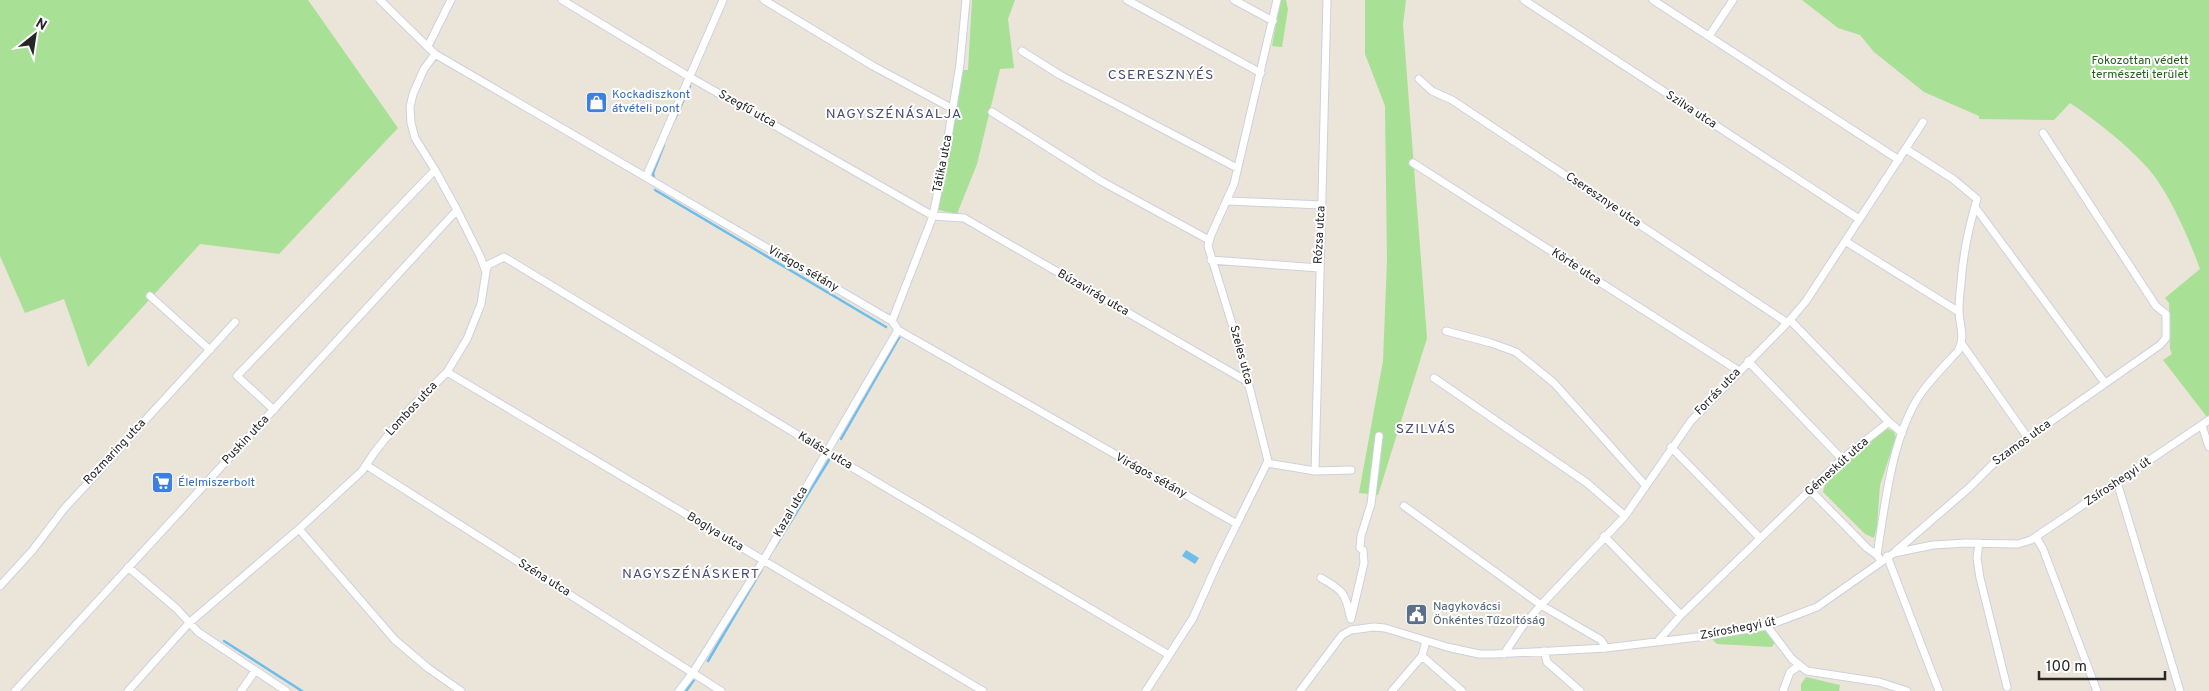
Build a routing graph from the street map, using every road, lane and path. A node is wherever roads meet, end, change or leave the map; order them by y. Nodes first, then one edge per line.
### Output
1 (380, 0) edge
2 (452, 0) edge
3 (562, 0) edge
4 (723, 0) edge
5 (764, 0) edge
6 (966, 0) edge
7 (1127, 0) edge
8 (1234, 0) edge
9 (1277, 0) edge
10 (1327, 0) edge
11 (1524, 0) edge
12 (1653, 0) edge
13 (1733, 0) edge
14 (1273, 21) junction
15 (1708, 36) junction
16 (428, 46) junction
17 (1022, 51) dead end
18 (435, 54) junction
19 (1261, 73) junction
20 (688, 76) junction
21 (1419, 80) dead end
22 (953, 109) junction
23 (992, 112) dead end
24 (1923, 122) dead end
25 (2043, 133) dead end
26 (1906, 149) junction
27 (1899, 160) junction
28 (1413, 163) dead end
29 (1238, 168) junction
30 (435, 170) junction
31 (646, 177) junction
32 (1228, 201) junction
33 (1322, 205) junction
34 (1975, 207) junction
35 (457, 210) junction
36 (933, 216) junction
37 (1858, 219) junction
38 (1209, 240) junction
39 (1845, 241) junction
40 (1211, 260) junction
41 (1319, 268) junction
42 (486, 272) junction
43 (150, 296) dead end
44 (1959, 312) junction
45 (892, 321) junction
46 (1788, 321) junction
47 (235, 322) dead end
48 (898, 330) junction
49 (1446, 332) dead end
50 (1962, 344) junction
51 (210, 350) junction
52 (1748, 361) junction
53 (1739, 371) junction
54 (447, 372) junction
55 (1434, 378) dead end
56 (1248, 382) junction
57 (2105, 383) junction
58 (274, 410) junction
59 (2209, 420) edge
60 (1889, 422) junction
61 (2202, 426) junction
62 (1902, 433) junction
63 (1380, 436) dead end
64 (2028, 438) junction
65 (1671, 447) junction
66 (2209, 447) edge
67 (826, 452) junction
68 (1842, 460) junction
69 (1267, 463) junction
70 (366, 465) junction
71 (1351, 470) dead end
72 (1315, 471) junction
73 (2118, 482) junction
74 (1646, 486) junction
75 (1811, 491) junction
76 (1404, 506) dead end
77 (1625, 516) junction
78 (1237, 524) junction
79 (299, 529) junction
80 (1604, 536) junction
81 (2036, 537) junction
82 (1760, 538) junction
83 (1979, 543) junction
84 (1891, 554) junction
85 (1879, 558) junction
86 (762, 561) junction
87 (128, 567) junction
88 (1321, 578) dead end
89 (0, 586) edge
90 (1541, 605) junction
91 (1681, 615) junction
92 (1351, 619) junction
93 (189, 623) junction
94 (1766, 626) junction
95 (1347, 632) junction
96 (1426, 642) junction
97 (1657, 642) junction
98 (1606, 648) junction
99 (1544, 652) junction
100 (1504, 654) junction
101 (1169, 655) junction
102 (1422, 656) junction
103 (1797, 665) junction
104 (255, 670) junction
105 (692, 674) junction
106 (1880, 682) junction
107 (2007, 687) dead end
108 (15, 691) edge
109 (128, 691) edge
110 (242, 691) edge
111 (286, 691) edge
112 (461, 691) edge
113 (679, 691) edge
114 (721, 691) edge
115 (983, 691) edge
116 (1146, 691) edge
117 (1300, 691) edge
118 (1392, 691) edge
119 (1462, 691) edge
120 (1580, 691) edge
121 (1784, 691) edge
122 (1881, 691) edge
123 (1907, 691) edge
124 (1939, 691) edge
125 (2097, 691) edge
126 (2180, 691) edge

1 - 16 street, Virágos sétány
2 - 16 street
3 - 20 street, Szegfű utca
4 - 20 street
5 - 22 street
6 - 22 street, Tátika utca
7 - 19 street
8 - 14 street
9 - 14 street
10 - 33 street, Rózsa utca
11 - 37 street, Szilva utca
12 - 15 street
13 - 15 street
14 - 19 street
15 - 27 street
16 - 18 street, Virágos sétány
17 - 29 street
18 - 30 street
18 - 31 street, Virágos sétány
19 - 29 street
20 - 31 street
20 - 36 street, Szegfű utca
21 - 46 street, Cseresznye utca
22 - 36 street, Tátika utca
23 - 38 street
24 - 26 street, Forrás utca
25 - 57 street, Szamos utca
26 - 27 street, Forrás utca
26 - 34 street
27 - 37 street, Forrás utca
28 - 53 street, Körte utca
29 - 32 street
30 - 35 street
30 - 58 street
31 - 45 street, Virágos sétány
32 - 33 street
32 - 38 street
33 - 41 street, Rózsa utca
34 - 44 street
34 - 57 street
35 - 42 street
35 - 58 street, Puskin utca
36 - 45 street, Tátika utca
36 - 56 street, Búzavirág utca
37 - 39 street, Forrás utca
38 - 40 street, Szeles utca
39 - 44 street
39 - 46 street, Forrás utca
40 - 41 street
40 - 56 street, Szeles utca
41 - 72 street, Rózsa utca
42 - 54 street, Lombos utca
42 - 67 street, Kalász utca
43 - 51 street
44 - 50 street
45 - 48 street, Virágos sétány
46 - 52 street, Forrás utca
46 - 60 street, Cseresznye utca
47 - 51 street, Rozmaring utca
48 - 67 street, Kazal utca
48 - 78 street, Virágos sétány
49 - 74 street
50 - 62 street
50 - 64 street
51 - 89 street, Rozmaring utca
52 - 53 street, Forrás utca
52 - 68 street
53 - 65 street, Forrás utca
54 - 70 street, Lombos utca
54 - 86 street, Boglya utca
55 - 77 street
56 - 69 street, Szeles utca
57 - 64 street, Szamos utca
58 - 87 street, Puskin utca
59 - 61 street, Zsíroshegyi út
60 - 62 street
60 - 68 street, Gémeskút utca
61 - 66 street
61 - 73 street, Zsíroshegyi út
62 - 85 street
63 - 92 street
64 - 84 street, Szamos utca
65 - 74 street, Forrás utca
65 - 82 street
67 - 86 street, Kazal utca
67 - 101 street, Kalász utca
68 - 75 street, Gémeskút utca
69 - 72 street
69 - 78 street
70 - 79 street, Lombos utca
70 - 105 street, Széna utca
71 - 72 street
73 - 81 street, Zsíroshegyi út
73 - 126 street
74 - 77 street, Forrás utca
75 - 82 street, Gémeskút utca
75 - 85 street
76 - 90 street
77 - 80 street, Forrás utca
78 - 101 street
79 - 93 street, Lombos utca
79 - 112 street
80 - 90 street, Forrás utca
80 - 91 street
81 - 83 street, Zsíroshegyi út
81 - 125 street
82 - 91 street, Gémeskút utca
83 - 84 street, Zsíroshegyi út
83 - 107 street
84 - 85 street, Zsíroshegyi út
84 - 124 street
85 - 94 street, Zsíroshegyi út
86 - 105 street, Kazal utca
86 - 115 street, Boglya utca
87 - 93 street
87 - 108 street, Puskin utca
88 - 92 street
90 - 98 street
90 - 100 street, Forrás utca
91 - 97 street, Gémeskút utca
92 - 95 street
93 - 104 street
93 - 109 street, Lombos utca
94 - 97 street, Zsíroshegyi út
94 - 103 street
95 - 96 street, Zsíroshegyi út
95 - 117 street
96 - 100 street, Zsíroshegyi út
96 - 102 street
97 - 98 street, Zsíroshegyi út
98 - 99 street, Zsíroshegyi út
99 - 100 street, Zsíroshegyi út
99 - 120 street
101 - 116 street
102 - 118 street
102 - 119 street
103 - 106 street
103 - 121 street
104 - 110 street
104 - 111 street
105 - 113 street, Kazal utca
105 - 114 street, Széna utca
106 - 122 street
106 - 123 street

